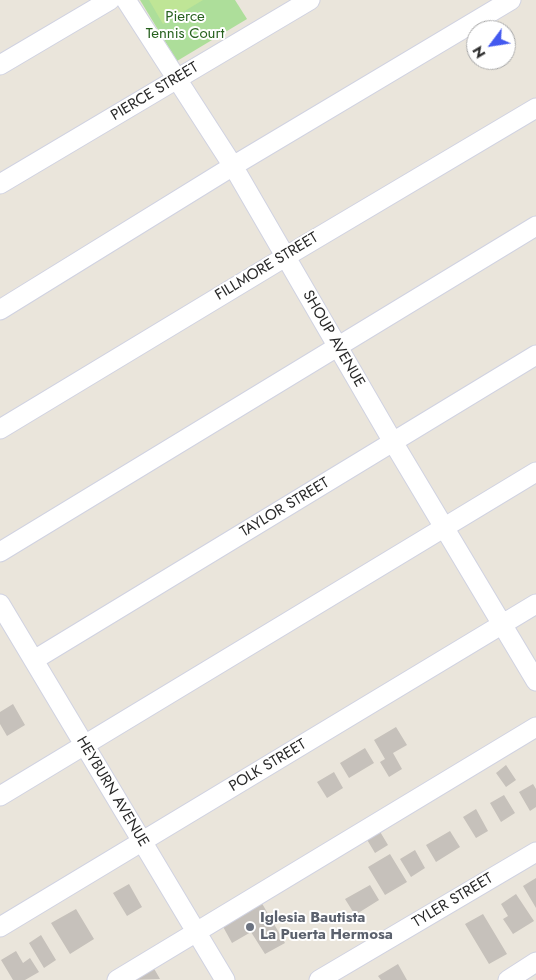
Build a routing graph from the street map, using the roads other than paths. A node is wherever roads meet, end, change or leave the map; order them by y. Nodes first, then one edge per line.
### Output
1 (110, 0) edge
2 (126, 0) edge
3 (310, 0) edge
4 (511, 0) edge
5 (0, 65) edge
6 (176, 79) junction
7 (536, 108) edge
8 (233, 166) junction
9 (0, 184) edge
10 (536, 226) edge
11 (285, 257) junction
12 (0, 310) edge
13 (338, 347) junction
14 (536, 355) edge
15 (0, 429) edge
16 (393, 442) junction
17 (536, 472) edge
18 (444, 527) junction
19 (0, 552) edge
20 (0, 604) edge
21 (536, 604) edge
22 (502, 624) junction
23 (34, 660) junction
24 (536, 681) edge
25 (536, 727) edge
26 (84, 745) junction
27 (0, 796) edge
28 (142, 842) junction
29 (536, 852) edge
30 (0, 927) edge
31 (195, 931) junction
32 (536, 962) edge
33 (117, 980) edge
34 (225, 980) edge
35 (319, 980) edge
36 (508, 980) edge

1 - 5 street
2 - 6 street, SHOUP AVENUE
3 - 6 street, PIERCE STREET
4 - 8 street
6 - 8 street, SHOUP AVENUE
6 - 9 street, PIERCE STREET
7 - 11 street, FILLMORE STREET
8 - 11 street, SHOUP AVENUE
8 - 12 street
10 - 13 street
11 - 13 street, SHOUP AVENUE
11 - 15 street, FILLMORE STREET
13 - 16 street, SHOUP AVENUE
13 - 19 street
14 - 16 street, TAYLOR STREET
16 - 18 street, SHOUP AVENUE
16 - 23 street, TAYLOR STREET
17 - 18 street
18 - 22 street, SHOUP AVENUE
18 - 26 street
20 - 23 street, HEYBURN AVENUE
21 - 22 street, POLK STREET
22 - 24 street, SHOUP AVENUE
22 - 28 street, POLK STREET
23 - 26 street, HEYBURN AVENUE
25 - 31 street
26 - 27 street
26 - 28 street, HEYBURN AVENUE
28 - 30 street, POLK STREET
28 - 31 street, HEYBURN AVENUE
29 - 35 street, TYLER STREET
31 - 33 street
31 - 34 street, HEYBURN AVENUE
32 - 36 street

